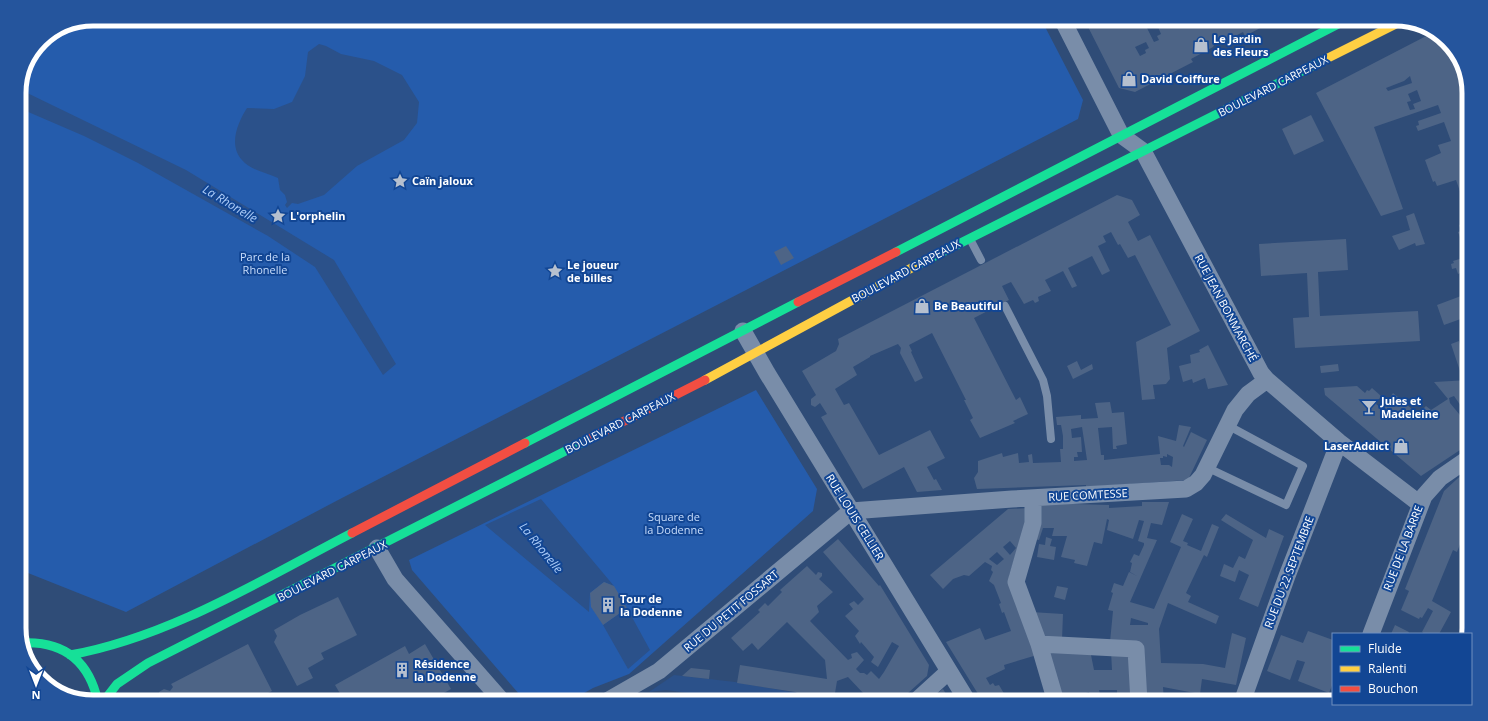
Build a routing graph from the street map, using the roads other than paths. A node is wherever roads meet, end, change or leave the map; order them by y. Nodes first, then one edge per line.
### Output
1 (1066, 26) edge
2 (1334, 26) edge
3 (1392, 26) edge
4 (1121, 135) junction
5 (1143, 150) junction
6 (969, 238) junction
7 (981, 260) dead end
8 (1005, 306) dead end
9 (743, 331) junction
10 (756, 354) junction
11 (1267, 380) junction
12 (1227, 425) junction
13 (1051, 439) dead end
14 (1339, 442) junction
15 (1462, 463) edge
16 (1206, 467) junction
17 (1033, 498) junction
18 (1420, 504) junction
19 (851, 511) junction
20 (377, 548) junction
21 (1371, 633) edge
22 (27, 641) edge
23 (1039, 644) junction
24 (70, 655) junction
25 (949, 671) junction
26 (97, 695) edge
27 (108, 695) edge
28 (497, 695) edge
29 (617, 695) edge
30 (923, 695) edge
31 (964, 695) edge
32 (1054, 695) edge
33 (1139, 695) edge
34 (1244, 695) edge

1 - 4 street
2 - 4 main road, BOULEVARD CARPEAUX
3 - 5 main road, BOULEVARD CARPEAUX
4 - 5 street
4 - 9 main road, BOULEVARD CARPEAUX
5 - 6 main road, BOULEVARD CARPEAUX
5 - 11 street, RUE JEAN BONMARCHÉ
6 - 7 lane
6 - 10 main road, BOULEVARD CARPEAUX
8 - 13 lane
9 - 10 street, RUE LOUIS CELLIER
9 - 24 main road, BOULEVARD CARPEAUX
10 - 19 street, RUE LOUIS CELLIER
10 - 20 main road, BOULEVARD CARPEAUX
11 - 12 street, RUE COMTESSE
11 - 14 street, RUE JEAN BONMARCHÉ
12 - 16 street, RUE COMTESSE
12 - 16 lane
14 - 18 street, RUE JEAN BONMARCHÉ
14 - 34 street, RUE DU 22 SEPTEMBRE
15 - 18 street, RUE DE LA BARRE
16 - 17 street, RUE COMTESSE
17 - 19 street, RUE COMTESSE
17 - 23 street
18 - 21 street, RUE DE LA BARRE
19 - 25 street, RUE LOUIS CELLIER
19 - 29 street, RUE DU PETIT FOSSART
20 - 27 main road, BOULEVARD CARPEAUX
20 - 28 street
22 - 24 main road
23 - 32 street
23 - 33 street
24 - 26 main road
25 - 30 street
25 - 31 street, RUE LOUIS CELLIER

